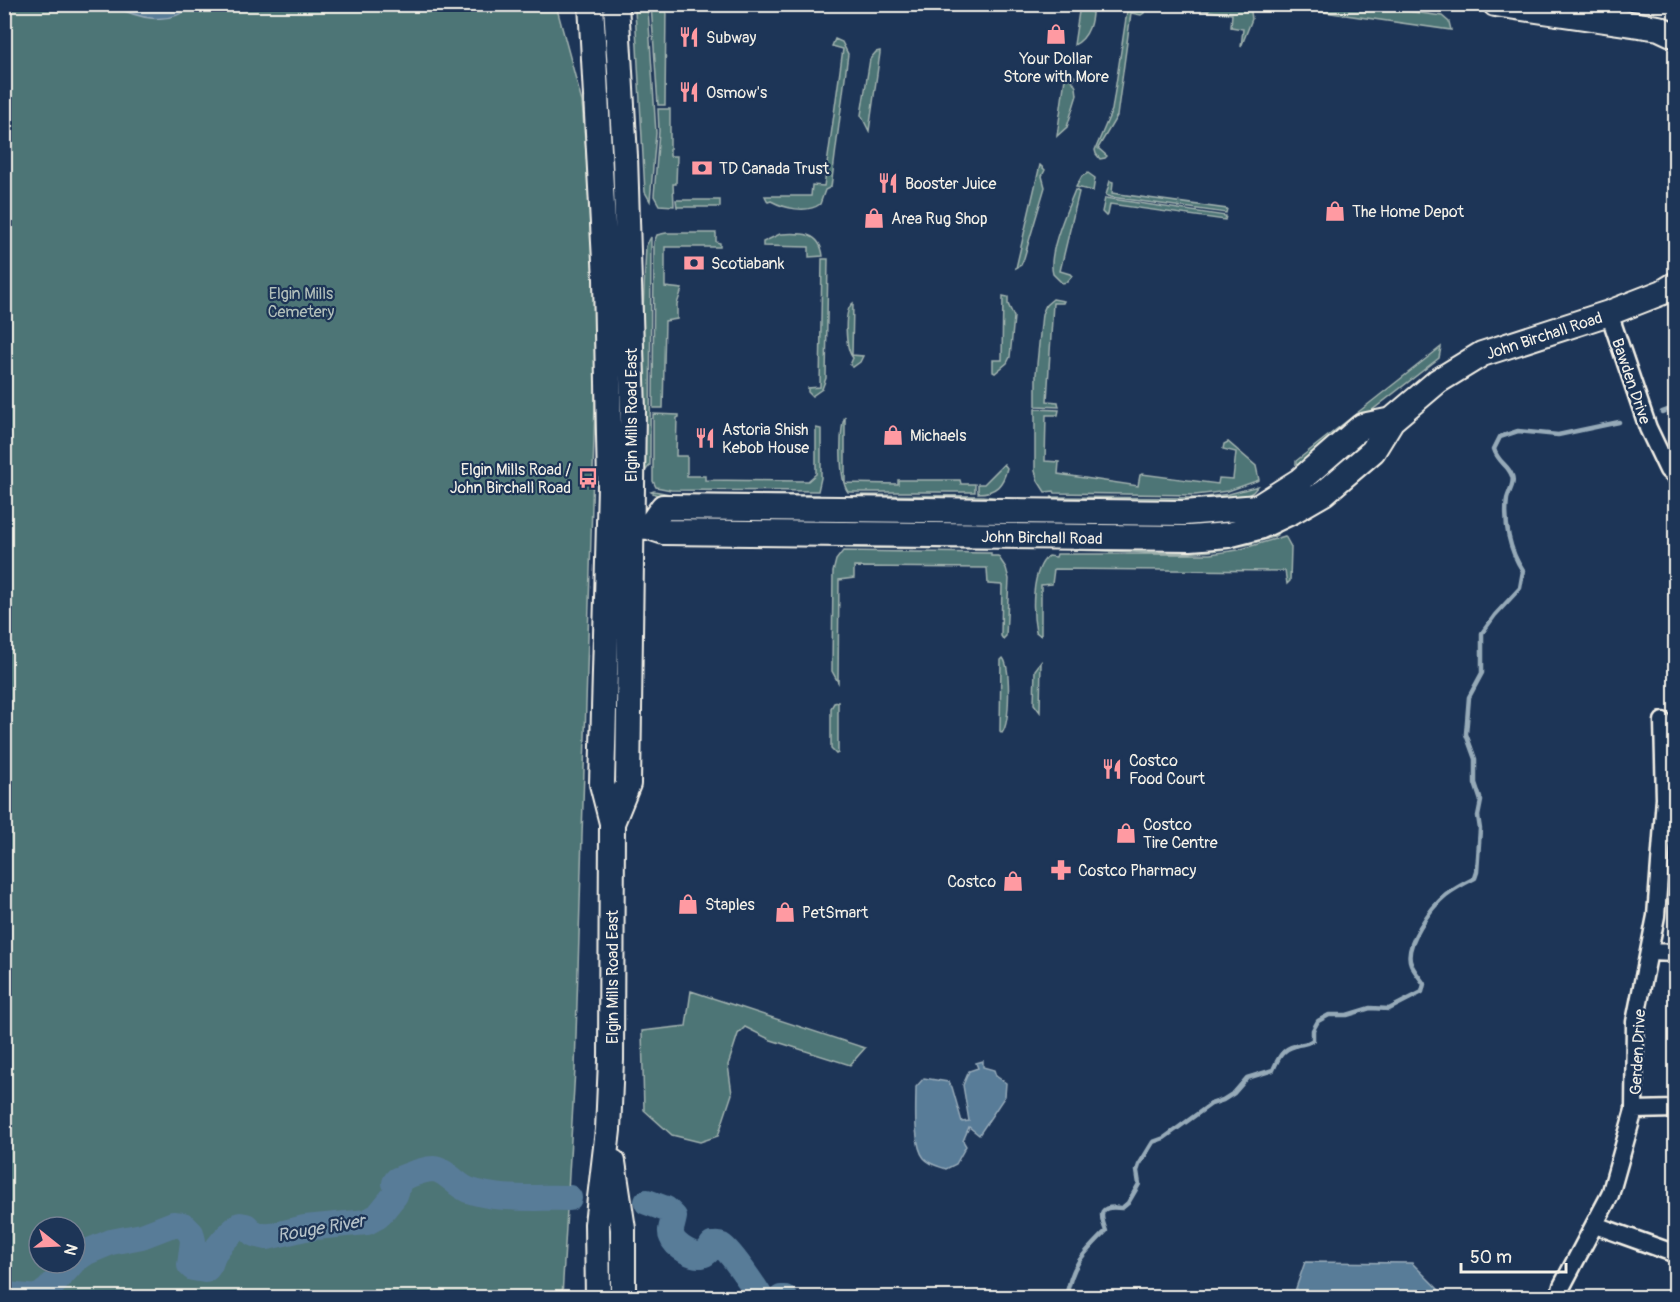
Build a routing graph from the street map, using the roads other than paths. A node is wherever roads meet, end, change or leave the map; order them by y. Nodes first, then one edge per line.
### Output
1 (591, 4) edge
2 (616, 4) edge
3 (1495, 4) edge
4 (1670, 29) edge
5 (1676, 284) edge
6 (1609, 314) junction
7 (1676, 477) edge
8 (630, 525) junction
9 (1663, 721) dead end
10 (1670, 798) edge
11 (1650, 952) junction
12 (1676, 953) edge
13 (1676, 1109) edge
14 (1634, 1110) junction
15 (608, 1130) junction
16 (1594, 1225) junction
17 (1676, 1254) edge
18 (598, 1298) edge
19 (623, 1298) edge
20 (1559, 1298) edge

1 - 8 main road, Elgin Mills Road East
2 - 8 main road, Elgin Mills Road East
3 - 4 main road
5 - 6 main road, John Birchall Road
6 - 7 street, Bawden Drive
6 - 8 main road, John Birchall Road
8 - 15 main road, Elgin Mills Road East
9 - 10 street, Gerden Drive
10 - 11 street, Gerden Drive
11 - 12 street
11 - 14 street, Gerden Drive
13 - 14 street
14 - 16 street, Gerden Drive
15 - 18 main road, Elgin Mills Road East
15 - 19 main road, Elgin Mills Road East
16 - 17 street
16 - 20 street, Gerden Drive

